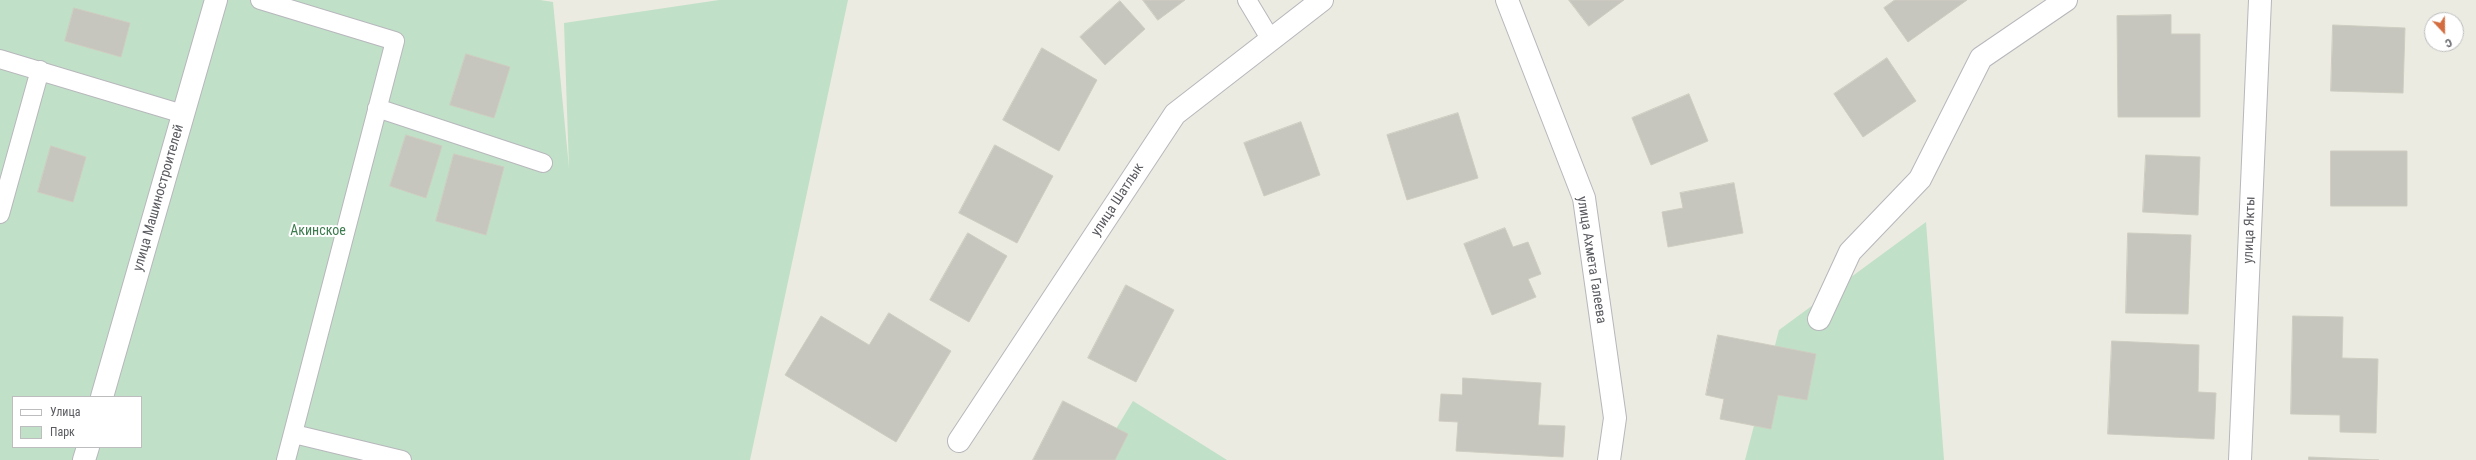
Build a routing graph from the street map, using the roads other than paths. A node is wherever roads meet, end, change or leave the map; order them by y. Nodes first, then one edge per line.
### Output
1 (216, 0) edge
2 (260, 0) edge
3 (1247, 0) edge
4 (1322, 0) edge
5 (1508, 0) edge
6 (2066, 0) edge
7 (2260, 0) edge
8 (1271, 40) junction
9 (0, 59) edge
10 (40, 70) junction
11 (378, 108) junction
12 (183, 114) junction
13 (543, 163) dead end
14 (0, 214) edge
15 (1819, 319) dead end
16 (102, 396) edge
17 (294, 434) junction
18 (960, 441) dead end
19 (88, 448) edge
20 (84, 460) edge
21 (286, 460) edge
22 (402, 460) edge
23 (1609, 460) edge
24 (2240, 460) edge

1 - 12 street, улица Машиностроителей
2 - 11 lane
3 - 8 lane
4 - 8 street, улица Шатлык
5 - 23 street, улица Ахмета Галеева
6 - 15 street
7 - 24 street, улица Якты
8 - 18 street, улица Шатлык
9 - 10 lane
10 - 12 lane
10 - 14 lane
11 - 13 lane
11 - 17 lane
12 - 16 street, улица Машиностроителей
17 - 21 lane
17 - 22 lane
19 - 20 street

